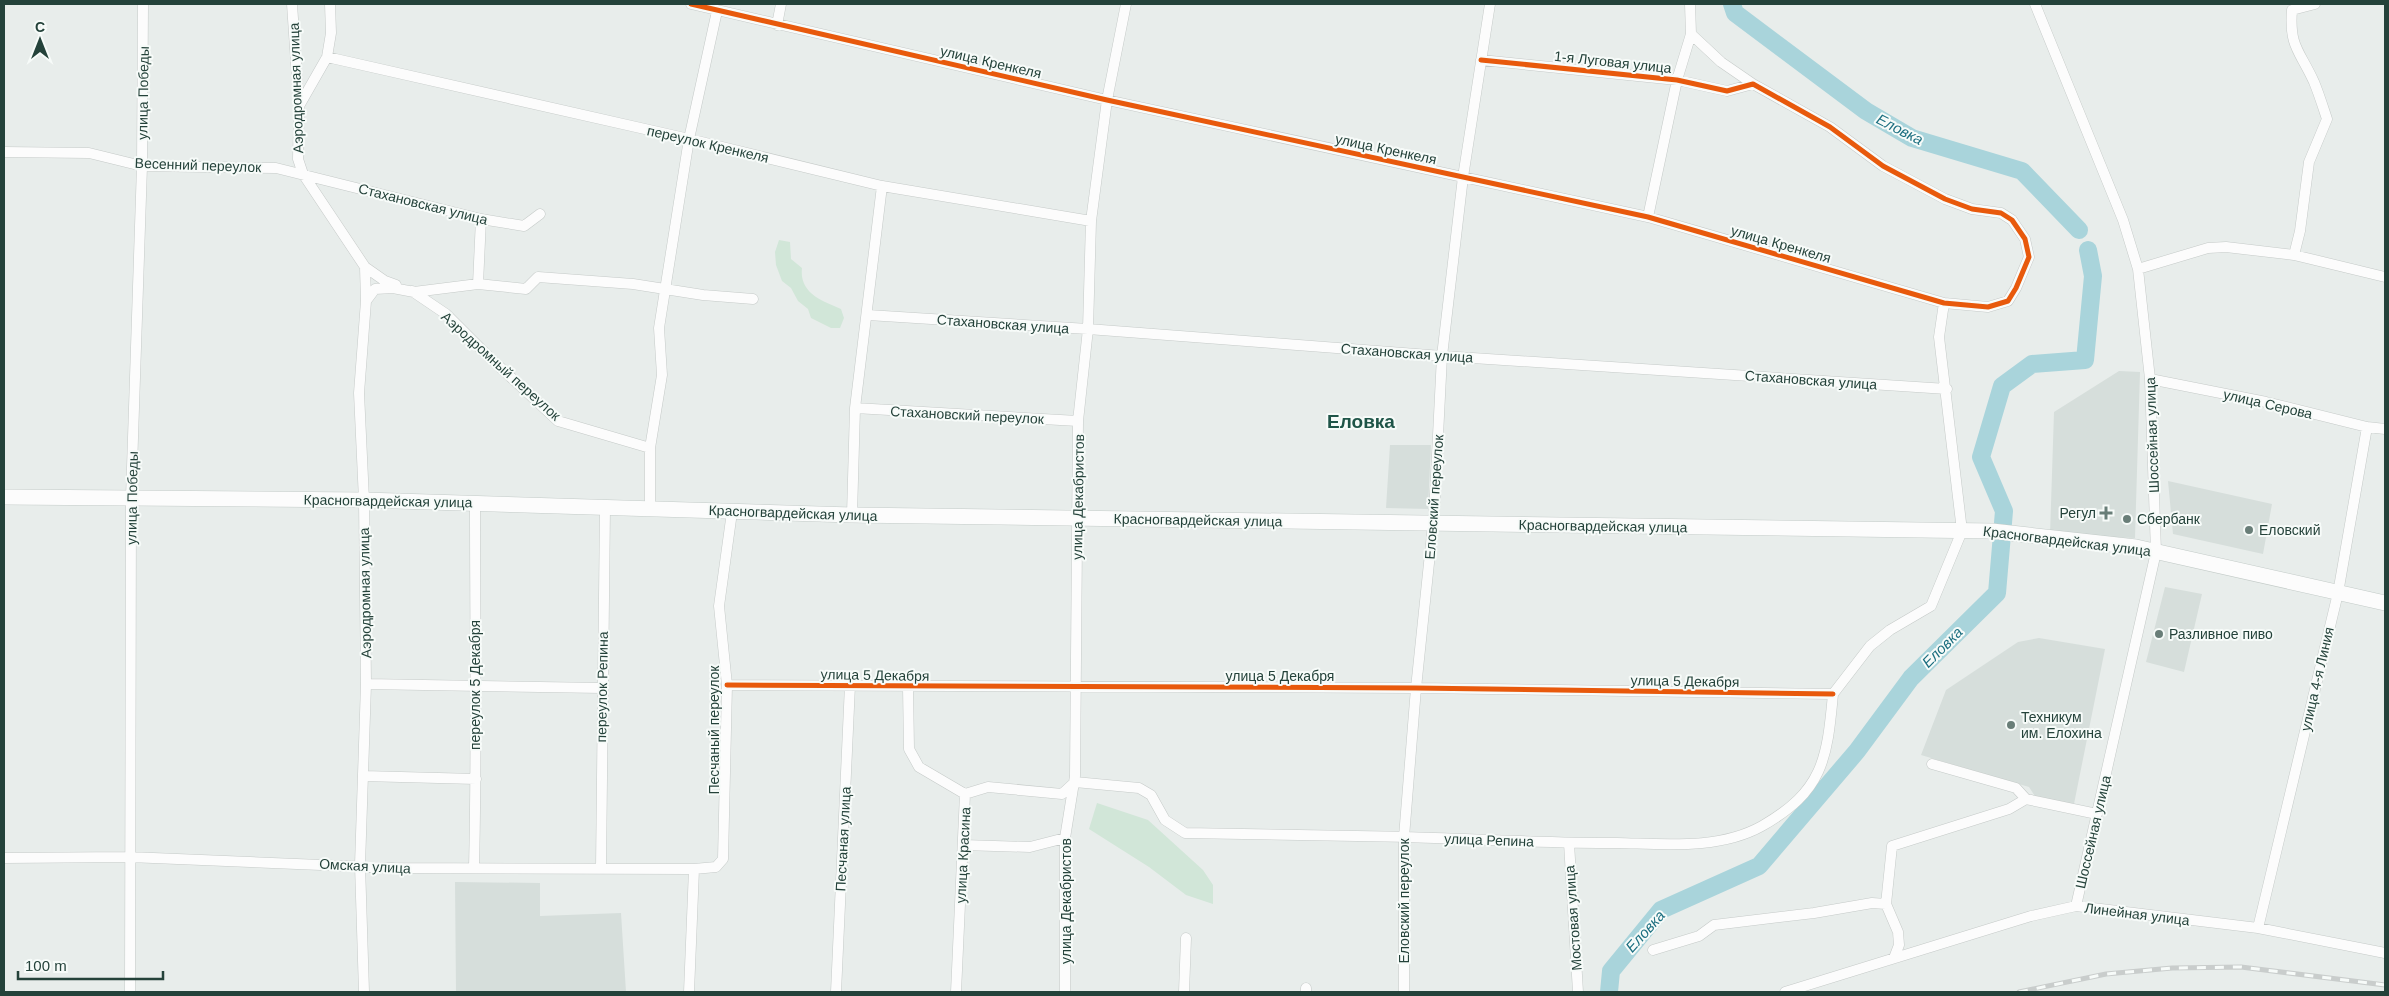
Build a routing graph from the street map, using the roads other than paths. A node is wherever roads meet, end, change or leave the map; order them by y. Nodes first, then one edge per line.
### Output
1 (144, 4) edge
2 (292, 4) edge
3 (330, 4) edge
4 (691, 4) edge
5 (781, 4) edge
6 (1126, 4) edge
7 (1490, 4) edge
8 (1690, 4) edge
9 (2035, 4) edge
10 (2316, 4) edge
11 (716, 11) junction
12 (777, 25) junction
13 (1691, 34) junction
14 (328, 58) junction
15 (1481, 60) junction
16 (1677, 80) junction
17 (1753, 84) junction
18 (1107, 100) junction
19 (299, 107) junction
20 (689, 139) junction
21 (4, 152) edge
22 (142, 166) junction
23 (303, 174) junction
24 (1463, 177) junction
25 (882, 186) junction
26 (540, 214) dead end
27 (1648, 217) junction
28 (481, 219) junction
29 (1091, 221) junction
30 (2294, 256) junction
31 (365, 267) junction
32 (2138, 269) junction
33 (2385, 277) edge
34 (478, 284) junction
35 (664, 288) junction
36 (414, 292) junction
37 (753, 299) dead end
38 (366, 301) junction
39 (1944, 303) junction
40 (868, 315) junction
41 (1088, 329) junction
42 (1442, 356) junction
43 (2150, 379) junction
44 (1947, 389) junction
45 (855, 408) junction
46 (1078, 421) junction
47 (2367, 427) junction
48 (2385, 430) edge
49 (650, 448) junction
50 (4, 497) edge
51 (131, 498) junction
52 (364, 500) junction
53 (475, 503) junction
54 (605, 507) junction
55 (650, 508) junction
56 (732, 512) junction
57 (852, 515) junction
58 (1077, 518) junction
59 (1433, 524) junction
60 (1962, 531) junction
61 (2156, 552) junction
62 (2338, 593) junction
63 (2385, 604) edge
64 (366, 684) junction
65 (727, 685) junction
66 (850, 685) junction
67 (474, 686) junction
68 (1076, 686) junction
69 (908, 687) junction
70 (602, 688) junction
71 (1416, 688) junction
72 (1832, 694) junction
73 (1932, 764) dead end
74 (363, 776) junction
75 (476, 779) junction
76 (1075, 782) junction
77 (966, 794) junction
78 (2026, 799) junction
79 (2097, 814) junction
80 (1404, 837) junction
81 (1065, 838) junction
82 (1569, 843) junction
83 (963, 845) junction
84 (129, 857) junction
85 (4, 858) edge
86 (724, 859) joint
87 (360, 865) junction
88 (474, 868) junction
89 (601, 868) junction
90 (694, 869) junction
91 (1886, 904) junction
92 (2076, 906) junction
93 (2258, 928) junction
94 (1186, 938) dead end
95 (1653, 950) dead end
96 (2385, 953) edge
97 (1894, 958) junction
98 (130, 992) edge
99 (364, 992) edge
100 (689, 992) edge
101 (836, 992) edge
102 (956, 992) edge
103 (1065, 992) edge
104 (1184, 992) edge
105 (1404, 992) edge
106 (1578, 992) edge
107 (1785, 992) edge

1 - 22 street, улица Победы
2 - 19 street, Аэродромная улица
3 - 14 street
4 - 11 street, улица Кренкеля
5 - 12 street
6 - 18 street, улица Декабристов
7 - 15 street, Еловский переулок
8 - 13 street
9 - 32 street, Шоссейная улица
10 - 30 street
11 - 12 street, улица Кренкеля
11 - 20 street
12 - 18 street, улица Кренкеля
13 - 16 street
13 - 17 street
14 - 19 street
14 - 20 street, переулок Кренкеля
15 - 16 street, 1-я Луговая улица
15 - 24 street, Еловский переулок
16 - 17 street, 1-я Луговая улица
16 - 27 street
17 - 39 street, улица Кренкеля
18 - 24 street, улица Кренкеля
18 - 29 street, улица Декабристов
19 - 23 street, Аэродромная улица
20 - 25 street, переулок Кренкеля
20 - 35 street
21 - 22 street, Весенний переулок
22 - 23 street, Весенний переулок
22 - 51 street, улица Победы
23 - 28 street, Стахановская улица
23 - 31 street, Аэродромная улица
24 - 27 street, улица Кренкеля
24 - 42 street, Еловский переулок
25 - 29 street, переулок Кренкеля
25 - 40 street
26 - 28 street, Стахановская улица
27 - 39 street, улица Кренкеля
28 - 34 street
29 - 41 street, улица Декабристов
30 - 32 street
30 - 33 street
31 - 36 street
31 - 38 street, Аэродромная улица
32 - 43 street, Шоссейная улица
34 - 35 street
34 - 36 street
35 - 37 street
35 - 49 street
36 - 38 street
36 - 49 street, Аэродромный переулок
38 - 52 street, Аэродромная улица
39 - 44 street
40 - 41 street, Стахановская улица
40 - 45 street
41 - 42 street, Стахановская улица
41 - 46 street, улица Декабристов
42 - 44 street, Стахановская улица
42 - 59 street, Еловский переулок
43 - 47 street, улица Серова
43 - 61 street, Шоссейная улица
44 - 60 street
45 - 46 street, Стахановский переулок
45 - 57 street
46 - 58 street, улица Декабристов
47 - 48 street, улица Серова
47 - 62 street, улица 4-я Линия
49 - 55 street
50 - 51 main road, Красногвардейская улица
51 - 52 main road, Красногвардейская улица
51 - 84 street, улица Победы
52 - 53 main road, Красногвардейская улица
52 - 64 street, Аэродромная улица
53 - 54 main road, Красногвардейская улица
53 - 67 street, переулок 5 Декабря
54 - 55 main road, Красногвардейская улица
54 - 70 street, переулок Репина
55 - 56 main road, Красногвардейская улица
56 - 57 main road, Красногвардейская улица
56 - 65 street, Песчаный переулок
57 - 58 main road, Красногвардейская улица
58 - 59 main road, Красногвардейская улица
58 - 68 street, улица Декабристов
59 - 60 main road, Красногвардейская улица
59 - 71 street, Еловский переулок
60 - 61 main road, Красногвардейская улица
60 - 72 street
61 - 62 main road, Красногвардейская улица
61 - 79 street, Шоссейная улица
62 - 63 main road, Красногвардейская улица
62 - 93 street, улица 4-я Линия
64 - 67 street
64 - 74 street, Аэродромная улица
65 - 66 street, улица 5 Декабря
65 - 86 street, Песчаный переулок
66 - 69 street, улица 5 Декабря
66 - 101 street, Песчаная улица
67 - 70 street
67 - 75 street, переулок 5 Декабря
68 - 69 street, улица 5 Декабря
68 - 71 street, улица 5 Декабря
68 - 76 street, улица Декабристов
69 - 77 street, улица Красина
70 - 89 street, переулок Репина
71 - 72 street, улица 5 Декабря
71 - 80 street, Еловский переулок
72 - 82 street, улица Репина
73 - 78 street
74 - 75 street
74 - 87 street, Аэродромная улица
75 - 88 street, переулок 5 Декабря
76 - 77 street
76 - 80 street, улица Репина
76 - 81 street, улица Декабристов
77 - 83 street, улица Красина
78 - 79 street
78 - 91 street
79 - 92 street, Шоссейная улица
80 - 82 street, улица Репина
80 - 105 street, Еловский переулок
81 - 83 street
81 - 103 street, улица Декабристов
82 - 106 street, Мостовая улица
83 - 102 street, улица Красина
84 - 85 street, Омская улица
84 - 87 street, Омская улица
84 - 98 street, улица Победы
86 - 90 street, Омская улица
87 - 88 street, Омская улица
87 - 99 street, Аэродромная улица
88 - 89 street, Омская улица
89 - 90 street, Омская улица
90 - 100 street
91 - 95 street
91 - 97 street
92 - 93 street, Линейная улица
92 - 97 street, Линейная улица
93 - 96 street, Линейная улица
94 - 104 street
97 - 107 street, Линейная улица

